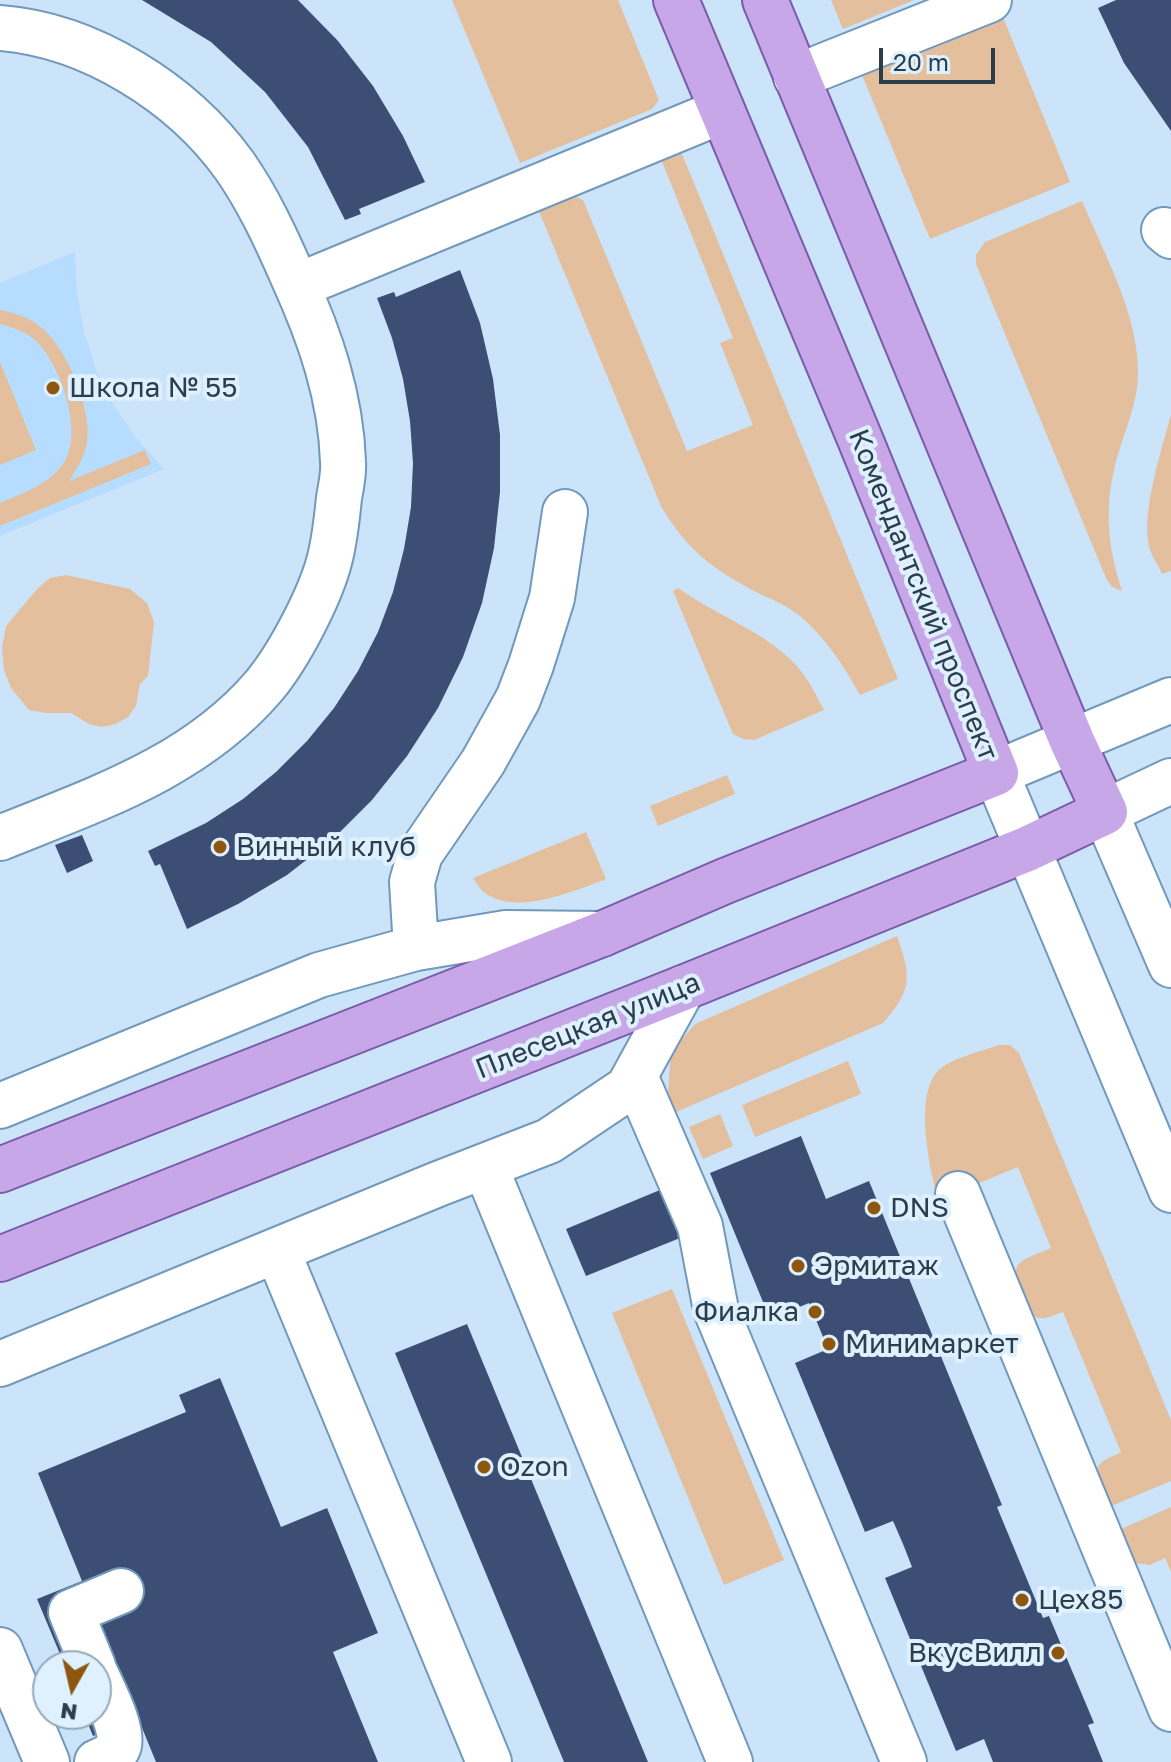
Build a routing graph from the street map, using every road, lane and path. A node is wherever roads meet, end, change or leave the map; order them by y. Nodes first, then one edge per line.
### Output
1 (676, 0) edge
2 (765, 0) edge
3 (989, 0) edge
4 (0, 28) edge
5 (796, 77) junction
6 (722, 111) junction
7 (297, 286) junction
8 (565, 512) dead end
9 (1171, 700) edge
10 (1072, 741) junction
11 (996, 773) junction
12 (1171, 781) edge
13 (1105, 812) junction
14 (0, 838) edge
15 (1027, 849) junction
16 (602, 934) junction
17 (416, 948) junction
18 (1171, 965) edge
19 (683, 988) junction
20 (635, 1076) junction
21 (0, 1106) edge
22 (485, 1166) junction
23 (0, 1170) edge
24 (1171, 1190) edge
25 (958, 1194) dead end
26 (277, 1250) junction
27 (0, 1259) edge
28 (0, 1364) edge
29 (121, 1591) dead end
30 (0, 1650) edge
31 (86, 1650) edge
32 (1171, 1709) edge
33 (112, 1713) edge
34 (47, 1762) edge
35 (97, 1762) edge
36 (489, 1762) edge
37 (730, 1762) edge
38 (904, 1762) edge

1 - 6 main road, Комендантский проспект
2 - 5 main road
3 - 5 street
4 - 7 street
5 - 10 main road
6 - 7 street
6 - 11 main road, Комендантский проспект
7 - 14 street
8 - 17 street
9 - 10 street
10 - 11 street
10 - 13 main road
11 - 15 street, Комендантский проспект
11 - 16 main road
12 - 13 street, Плесецкая улица
13 - 15 main road, Плесецкая улица
13 - 18 street
15 - 19 main road, Плесецкая улица
15 - 24 street, Комендантский проспект
16 - 17 street
16 - 23 main road
17 - 21 street
19 - 20 street
19 - 27 main road, Плесецкая улица
20 - 22 street
20 - 38 street
22 - 26 street
22 - 37 street
25 - 32 street
26 - 28 street
26 - 36 street
29 - 31 street
30 - 34 street
33 - 35 street

